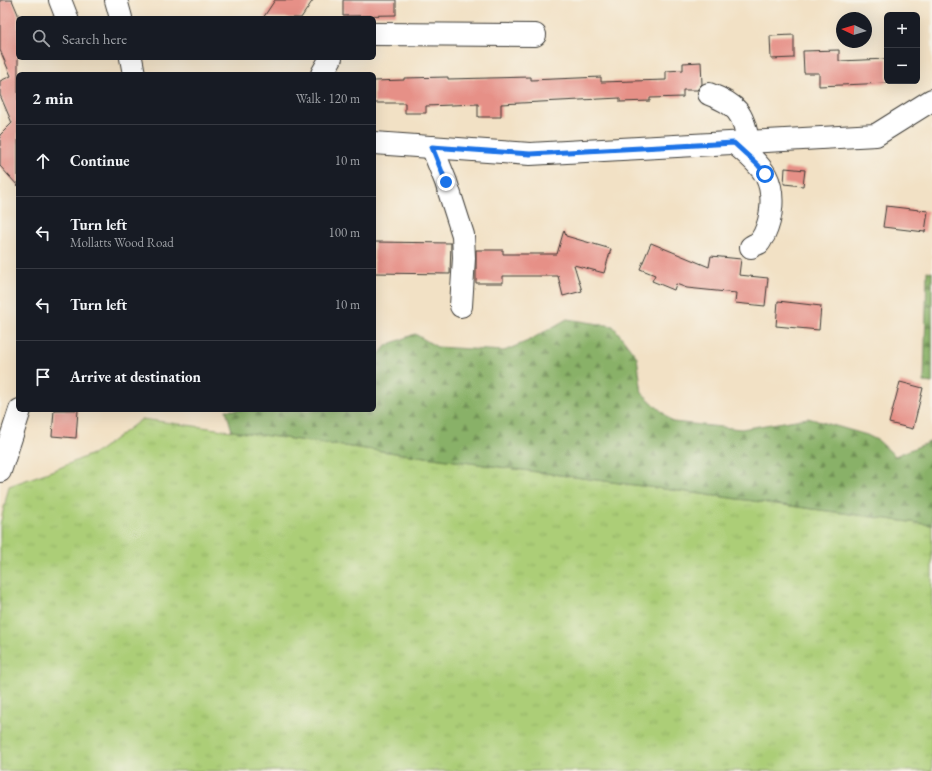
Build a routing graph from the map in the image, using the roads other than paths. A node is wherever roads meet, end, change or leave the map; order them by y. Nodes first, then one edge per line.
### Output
1 (60, 0) edge
2 (116, 0) edge
3 (66, 16) edge
4 (120, 16) edge
5 (376, 34) edge
6 (535, 35) dead end
7 (132, 60) edge
8 (330, 60) edge
9 (134, 72) edge
10 (323, 72) edge
11 (710, 94) dead end
12 (932, 100) edge
13 (741, 142) junction
14 (376, 143) edge
15 (432, 147) junction
16 (751, 247) dead end
17 (461, 306) dead end
18 (19, 412) edge
19 (0, 471) edge

1 - 3 main road
2 - 4 main road
5 - 6 main road
7 - 9 main road
8 - 10 main road
11 - 13 main road
12 - 13 main road
13 - 15 main road
13 - 16 main road
14 - 15 main road
15 - 17 main road
18 - 19 main road

